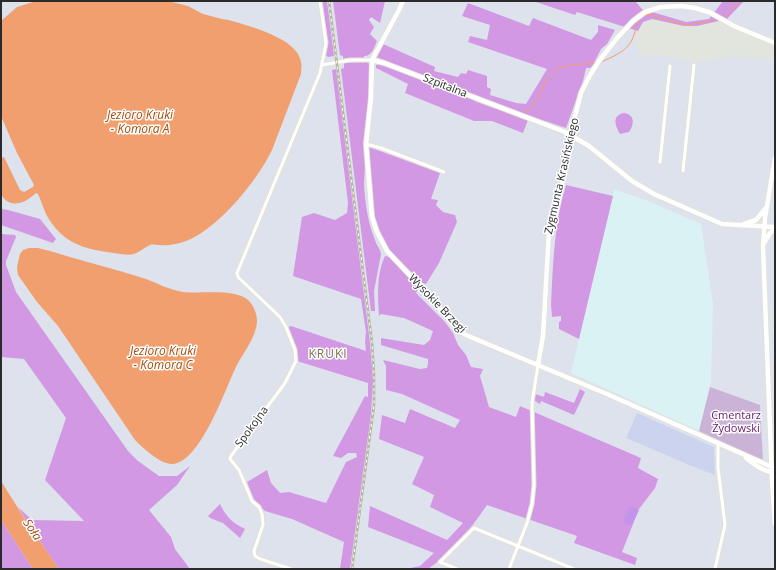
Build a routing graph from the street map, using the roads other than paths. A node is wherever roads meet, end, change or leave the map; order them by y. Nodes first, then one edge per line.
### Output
1 (320, 1) edge
2 (403, 1) edge
3 (775, 43) edge
4 (372, 60) junction
5 (322, 64) junction
6 (694, 65) dead end
7 (670, 66) dead end
8 (572, 135) junction
9 (366, 144) junction
10 (775, 158) edge
11 (660, 162) dead end
12 (683, 171) dead end
13 (444, 172) dead end
14 (766, 208) junction
15 (739, 226) junction
16 (764, 226) junction
17 (775, 228) edge
18 (763, 246) junction
19 (538, 365) junction
20 (718, 442) junction
21 (771, 456) junction
22 (775, 460) edge
23 (773, 470) edge
24 (775, 524) edge
25 (518, 546) junction
26 (565, 567) edge
27 (291, 569) edge
28 (457, 569) edge
29 (509, 569) edge
30 (574, 569) edge
31 (715, 569) edge

1 - 5 street
2 - 4 street, Wysokie Brzegi
3 - 8 street, Zygmunta Krasińskiego
4 - 5 street, Szpitalna
4 - 8 street, Szpitalna
4 - 9 street, Wysokie Brzegi
5 - 27 street, Spokojna
6 - 12 street
7 - 11 street
8 - 15 street, Szpitalna
8 - 19 street, Zygmunta Krasińskiego
9 - 13 street
9 - 19 street, Wysokie Brzegi
10 - 14 street
14 - 15 street
14 - 16 street
15 - 16 street, Szpitalna
16 - 17 street, Szpitalna
16 - 18 street
17 - 18 street
18 - 21 street
19 - 20 street, Wysokie Brzegi
19 - 25 street, Zygmunta Krasińskiego
20 - 23 street, Wysokie Brzegi
20 - 31 street
21 - 22 street
21 - 23 street
23 - 24 street
25 - 26 street
25 - 28 street
25 - 29 street, Zygmunta Krasińskiego
26 - 30 street

